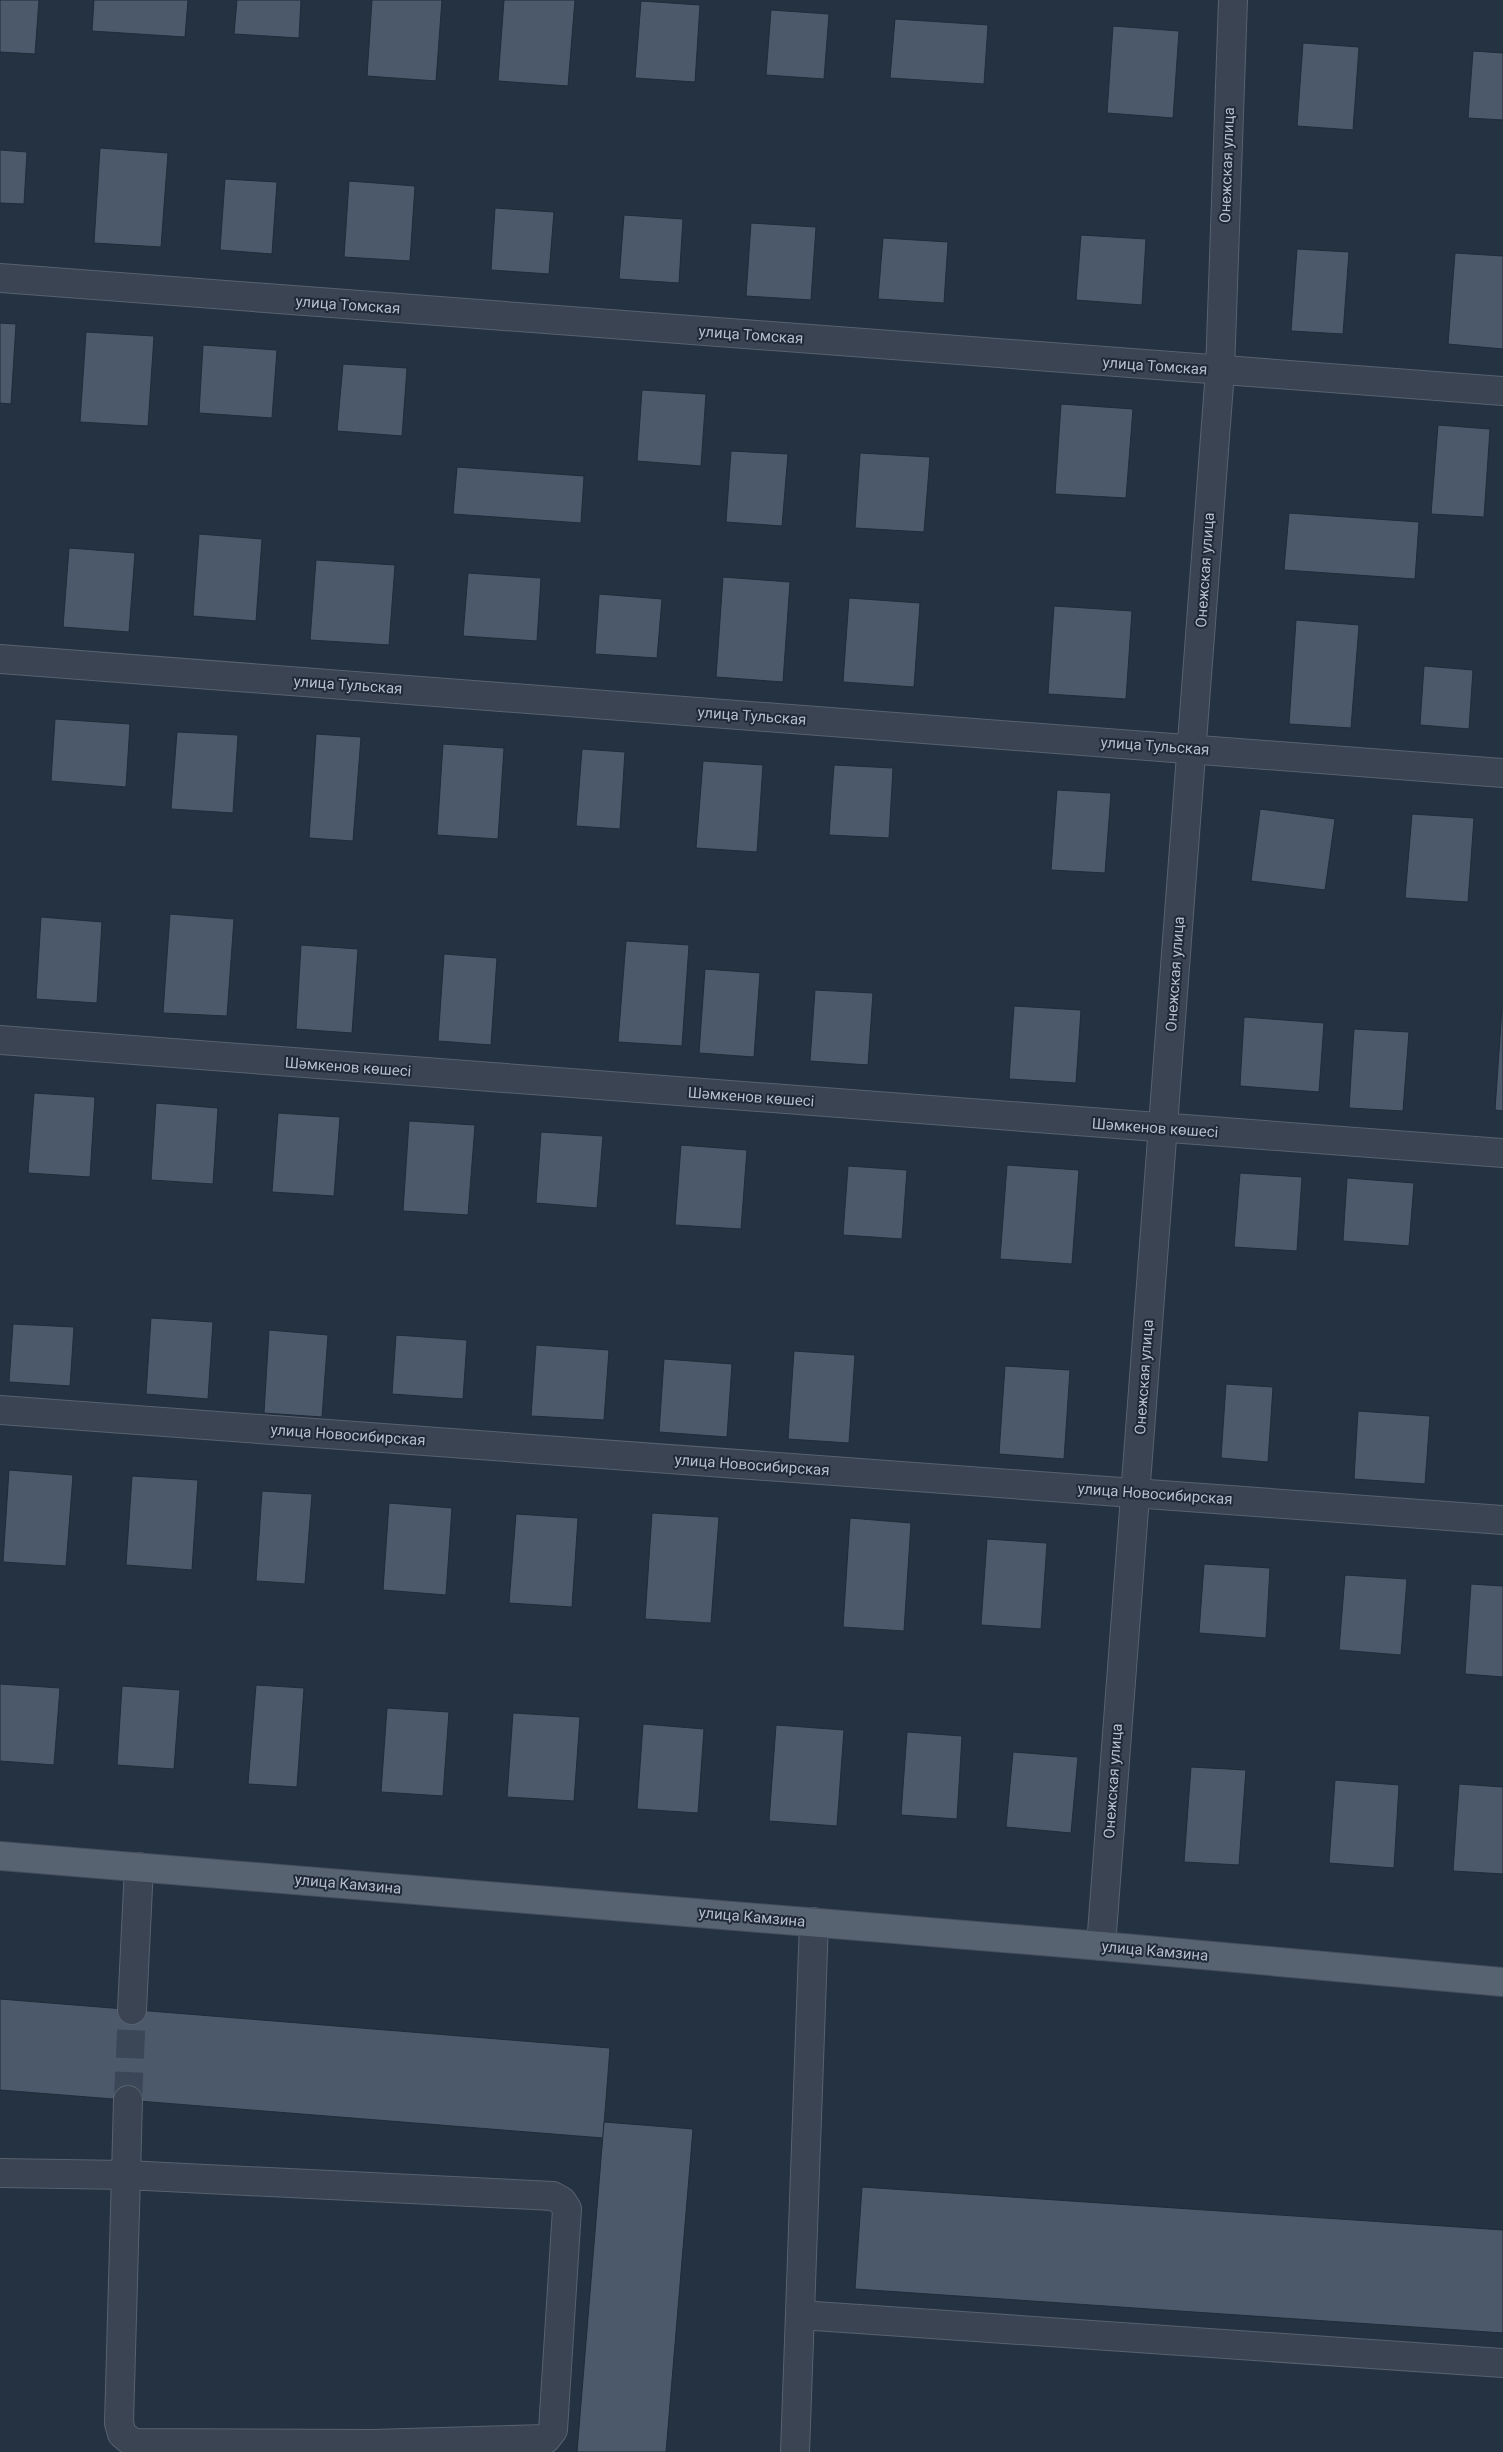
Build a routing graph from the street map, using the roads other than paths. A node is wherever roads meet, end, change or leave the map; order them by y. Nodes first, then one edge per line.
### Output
1 (1233, 0) edge
2 (0, 278) edge
3 (1220, 371) junction
4 (1503, 391) edge
5 (0, 659) edge
6 (1192, 749) junction
7 (1503, 773) edge
8 (0, 1040) edge
9 (1163, 1128) junction
10 (1503, 1153) edge
11 (0, 1410) edge
12 (1135, 1492) junction
13 (1503, 1520) edge
14 (0, 1856) edge
15 (139, 1867) junction
16 (814, 1922) junction
17 (1101, 1946) junction
18 (1503, 1982) edge
19 (132, 2010) tunnel mouth
20 (128, 2100) tunnel mouth
21 (0, 2174) edge
22 (126, 2175) junction
23 (800, 2315) junction
24 (1503, 2363) edge
25 (795, 2452) edge

1 - 3 street, Онежская улица
2 - 3 street, улица Томская
3 - 4 street, улица Томская
3 - 6 street, Онежская улица
5 - 6 street, улица Тульская
6 - 7 street, улица Тульская
6 - 9 street, Онежская улица
8 - 9 street, Шәмкенов көшесі
9 - 10 street, Шәмкенов көшесі
9 - 12 street, Онежская улица
11 - 12 street, улица Новосибирская
12 - 13 street, улица Новосибирская
12 - 17 street, Онежская улица
14 - 15 main road, улица Камзина
15 - 16 main road, улица Камзина
15 - 19 street
16 - 17 main road, улица Камзина
16 - 23 street
17 - 18 main road, улица Камзина
20 - 22 street
21 - 22 street
22 - 22 street
23 - 24 street
23 - 25 street

